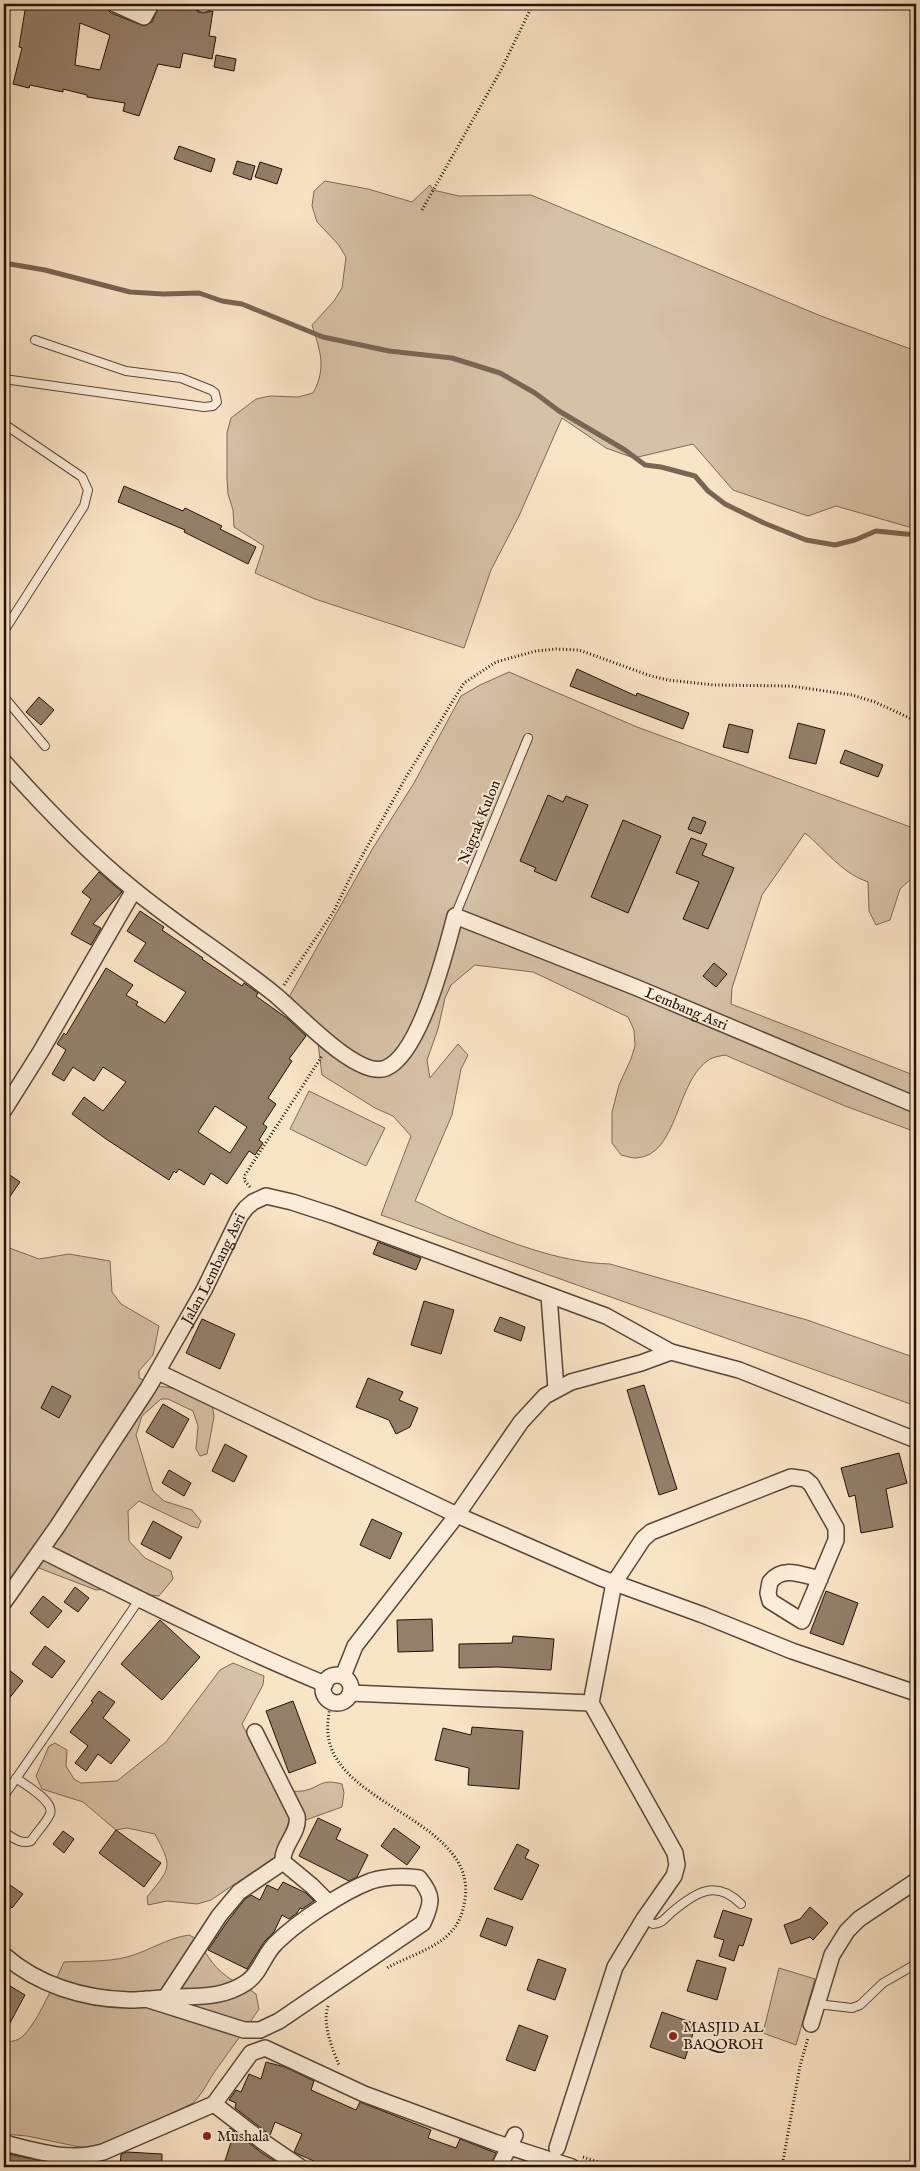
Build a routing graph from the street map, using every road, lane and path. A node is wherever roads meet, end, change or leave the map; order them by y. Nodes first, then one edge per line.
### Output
1 (115, 4) edge
2 (151, 4) edge
3 (533, 4) edge
4 (422, 210) dead end
5 (35, 340) dead end
6 (4, 379) edge
7 (4, 424) edge
8 (4, 631) edge
9 (4, 697) edge
10 (916, 721) edge
11 (528, 738) dead end
12 (45, 746) dead end
13 (4, 762) edge
14 (134, 890) junction
15 (455, 916) junction
16 (274, 994) junction
17 (330, 1045) junction
18 (916, 1105) edge
19 (4, 1110) edge
20 (266, 1196) junction
21 (549, 1296) junction
22 (671, 1352) junction
23 (158, 1372) junction
24 (556, 1389) junction
25 (916, 1440) edge
26 (457, 1515) junction
27 (41, 1550) junction
28 (820, 1579) dead end
29 (614, 1583) junction
30 (139, 1600) junction
31 (4, 1602) edge
32 (343, 1676) junction
33 (325, 1684) junction
34 (350, 1693) junction
35 (916, 1693) edge
36 (591, 1703) junction
37 (255, 1732) dead end
38 (16, 1778) junction
39 (4, 1796) edge
40 (4, 1832) edge
41 (284, 1862) junction
42 (916, 1881) edge
43 (329, 1904) junction
44 (741, 1904) dead end
45 (644, 1919) junction
46 (4, 1955) edge
47 (916, 1964) edge
48 (166, 1998) junction
49 (146, 1999) junction
50 (817, 2004) junction
51 (811, 2024) joint
52 (214, 2104) junction
53 (512, 2141) junction
54 (4, 2143) edge
55 (557, 2148) dead end
56 (300, 2167) edge
57 (499, 2167) edge
58 (572, 2167) edge
59 (782, 2167) edge

1 - 2 street
3 - 4 path
5 - 6 lane
7 - 8 lane
9 - 12 lane
10 - 16 path
11 - 15 lane, Nagrak Kulon
13 - 14 street
14 - 16 street
14 - 19 street
15 - 17 street
15 - 18 street, Lembang Asri
16 - 17 street
17 - 20 path
20 - 21 street
20 - 23 street, Jalan Lembang Asri
21 - 22 street
21 - 24 street
22 - 24 street
22 - 25 street
23 - 26 street
23 - 27 street, Jalan Lembang Asri
24 - 26 street
26 - 29 street
26 - 32 street
27 - 30 street
27 - 31 street, Jalan Lembang Asri
28 - 29 street
29 - 35 street
29 - 36 street
30 - 33 street
30 - 38 lane
32 - 33 street
32 - 34 street
33 - 34 street
34 - 36 street
36 - 45 street
37 - 41 street
38 - 39 lane
38 - 40 lane
41 - 43 street
41 - 48 street
42 - 50 street
43 - 48 street
43 - 49 street
44 - 45 lane
45 - 55 street
46 - 49 street
47 - 50 lane
48 - 49 street
50 - 51 street
51 - 59 path
52 - 53 street
52 - 54 street
52 - 56 street
53 - 57 street
53 - 58 street

